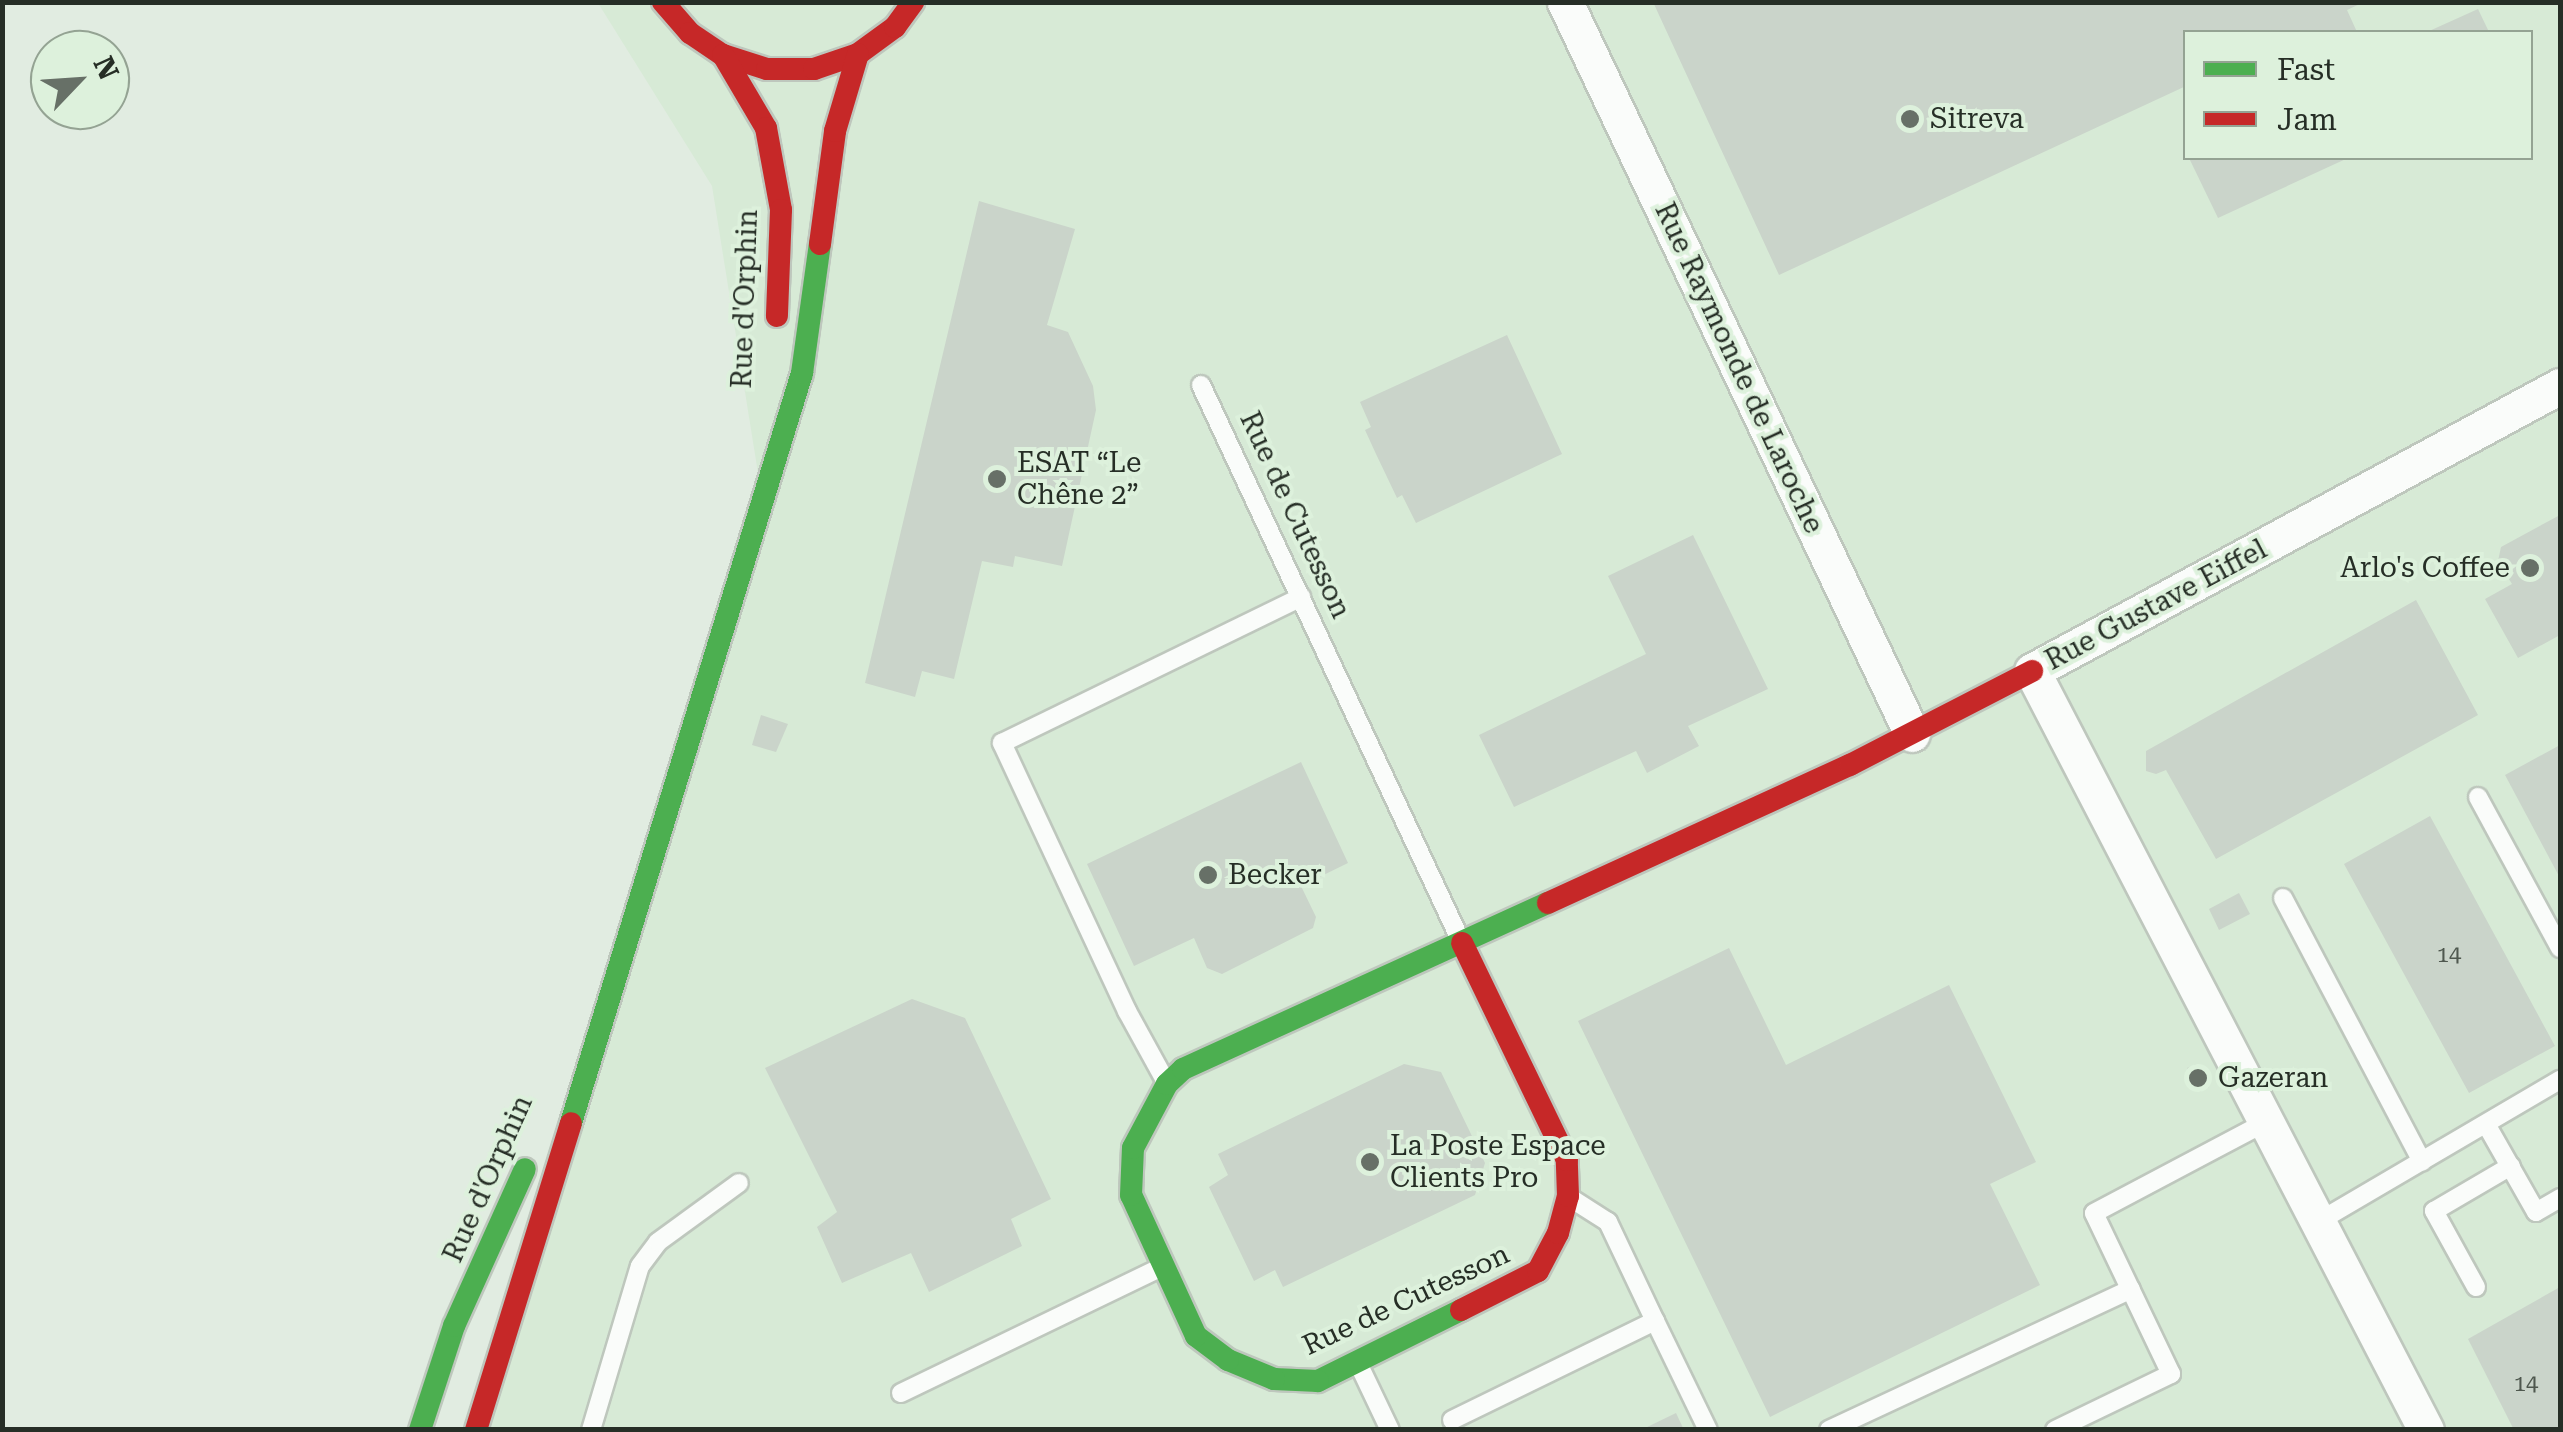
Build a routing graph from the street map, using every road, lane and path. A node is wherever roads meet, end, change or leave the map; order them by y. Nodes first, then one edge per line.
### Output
1 (663, 2) edge
2 (913, 2) edge
3 (1565, 2) edge
4 (858, 54) junction
5 (723, 55) junction
6 (776, 347) dead end
7 (773, 385) dead end
8 (1201, 385) dead end
9 (2560, 386) edge
10 (762, 498) junction
11 (1301, 597) junction
12 (2032, 671) junction
13 (1912, 734) junction
14 (2478, 797) dead end
15 (2283, 898) dead end
16 (1462, 943) junction
17 (2560, 948) edge
18 (620, 957) junction
19 (2560, 1080) edge
20 (1167, 1084) junction
21 (549, 1115) dead end
22 (2264, 1123) junction
23 (2486, 1124) junction
24 (533, 1150) dead end
25 (2422, 1162) junction
26 (2511, 1166) junction
27 (739, 1183) dead end
28 (1568, 1196) junction
29 (2560, 1198) edge
30 (2315, 1223) junction
31 (1163, 1266) junction
32 (2476, 1287) dead end
33 (2131, 1290) junction
34 (1656, 1321) junction
35 (1358, 1362) junction
36 (901, 1393) dead end
37 (1452, 1420) dead end
38 (420, 1430) edge
39 (476, 1430) edge
40 (590, 1430) edge
41 (1390, 1430) edge
42 (1708, 1430) edge
43 (1828, 1430) edge
44 (2055, 1430) edge
45 (2426, 1430) edge

1 - 5 main road
2 - 4 main road
3 - 13 street, Rue Raymonde de Laroche
4 - 5 main road
4 - 10 main road, Rue d'Orphin
5 - 6 main road, Rue d'Orphin
7 - 10 main road, Rue d'Orphin
8 - 11 lane, Rue de Cutesson
9 - 12 street, Rue Gustave Eiffel
10 - 18 main road, Rue d'Orphin
11 - 16 lane, Rue de Cutesson
11 - 20 lane
12 - 13 main road
12 - 22 street, Rue Gustave Eiffel
13 - 16 main road
14 - 17 lane
15 - 25 lane
16 - 20 main road
16 - 28 main road, Rue de Cutesson
18 - 21 main road, Rue d'Orphin
18 - 39 main road, Rue d'Orphin
19 - 23 lane
20 - 31 main road, Rue de Cutesson
22 - 30 street, Rue Gustave Eiffel
22 - 33 lane
23 - 25 lane
23 - 26 lane
24 - 38 main road, Rue d'Orphin
25 - 30 lane
26 - 29 lane
26 - 32 lane
27 - 40 lane
28 - 34 lane
28 - 35 main road, Rue de Cutesson
30 - 45 street, Rue Gustave Eiffel
31 - 35 main road, Rue de Cutesson
31 - 36 lane
33 - 43 lane
33 - 44 lane
34 - 37 lane
34 - 42 lane
35 - 41 lane

